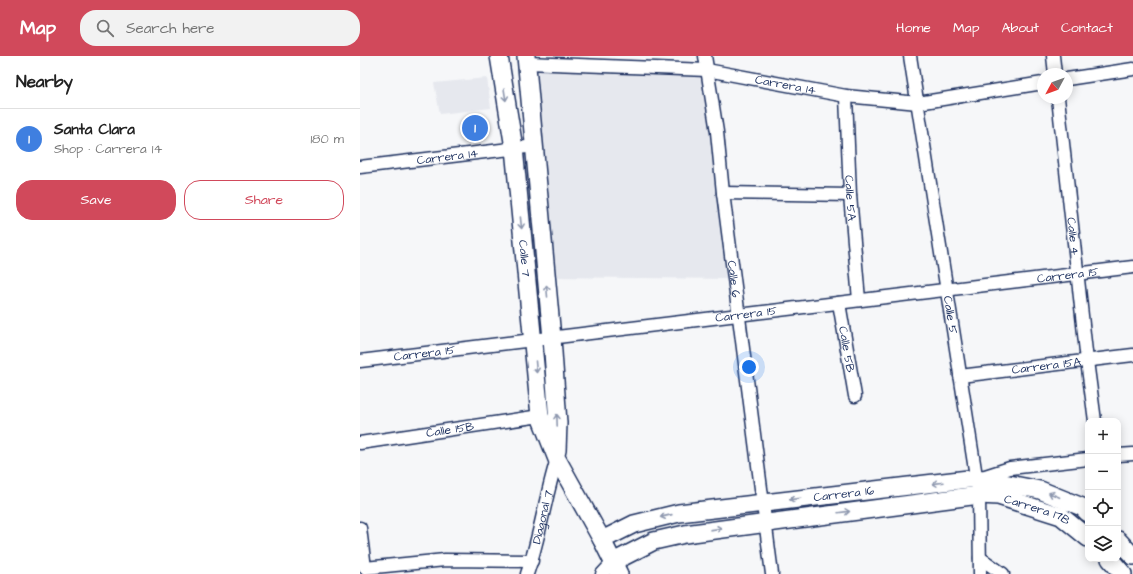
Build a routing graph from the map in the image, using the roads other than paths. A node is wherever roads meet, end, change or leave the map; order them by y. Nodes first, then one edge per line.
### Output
1 (499, 56) edge
2 (705, 56) edge
3 (910, 56) edge
4 (1053, 56) edge
5 (527, 60) edge
6 (1054, 68) edge
7 (1133, 69) edge
8 (707, 70) junction
9 (1073, 78) edge
10 (1037, 84) edge
11 (846, 96) junction
12 (918, 103) junction
13 (1059, 104) edge
14 (534, 146) junction
15 (514, 148) junction
16 (360, 166) edge
17 (723, 193) junction
18 (850, 195) junction
19 (1133, 267) edge
20 (1078, 273) junction
21 (947, 290) junction
22 (859, 300) junction
23 (839, 303) junction
24 (739, 315) junction
25 (552, 338) junction
26 (533, 340) junction
27 (1133, 355) edge
28 (360, 361) edge
29 (1087, 361) junction
30 (960, 376) junction
31 (855, 396) dead end
32 (540, 416) junction
33 (1095, 418) edge
34 (360, 443) edge
35 (1133, 454) edge
36 (1121, 455) edge
37 (556, 459) junction
38 (1085, 459) edge
39 (978, 487) junction
40 (763, 503) junction
41 (1085, 510) edge
42 (766, 522) junction
43 (360, 528) edge
44 (1085, 536) edge
45 (602, 540) junction
46 (1121, 543) edge
47 (1133, 556) edge
48 (980, 558) junction
49 (532, 561) junction
50 (1113, 562) edge
51 (611, 570) edge
52 (527, 574) edge
53 (772, 574) edge
54 (980, 574) edge
55 (1003, 574) edge
56 (1123, 574) edge

1 -> 15 street, Calle 7
2 - 8 street, Calle 6
3 - 12 street, Calle 5
4 - 6 street
5 - 8 street, Carrera 14
5 - 14 street, Calle 7
7 - 9 street
8 - 11 street, Carrera 14
8 - 17 street, Calle 6
10 - 12 street, Carrera 14
11 - 12 street, Carrera 14
11 - 18 street, Calle 5A
12 - 21 street, Calle 5
13 - 20 street, Calle 4
14 - 15 street, Carrera 14
25 -> 14 street, Calle 7
15 - 16 street, Carrera 14
15 -> 26 street, Calle 7
17 - 18 street
17 - 24 street, Calle 6
18 - 22 street, Calle 5A
19 - 20 street, Carrera 15
20 - 21 street, Carrera 15
20 - 29 street, Calle 4
21 - 22 street, Carrera 15
21 - 30 street, Calle 5
22 - 23 street, Carrera 15
23 - 24 street, Carrera 15
23 - 31 street, Calle 5B
24 - 25 street, Carrera 15
24 - 40 street, Calle 6
25 - 26 street, Carrera 15
37 -> 25 street, Calle 7
26 - 28 street, Carrera 15
26 -> 32 street, Calle 7
27 - 29 street, Carrera 15A
29 - 30 street, Carrera 15A
29 - 33 street, Calle 4
30 - 39 street, Calle 5
32 - 34 street, Calle 15B
32 - 37 street, Calle 7
35 - 36 street
37 - 45 street, Calle 7
37 - 49 street, Diagonal 7
38 - 39 street, Carrera 16
39 -> 40 street, Carrera 16
41 -> 39 street, Carrera 17B
42 -> 39 street, Carrera 16
39 - 44 street, Carrera 17B
39 - 48 street, Calle 5
40 - 42 street, Calle 6
40 -> 45 street, Carrera 16
51 -> 42 street, Carrera 16
42 - 53 street, Calle 6
43 - 49 street
45 - 51 street, Calle 7
46 - 47 street
48 - 54 street, Calle 5
48 - 55 street
49 - 52 street, Diagonal 7
50 - 56 street

